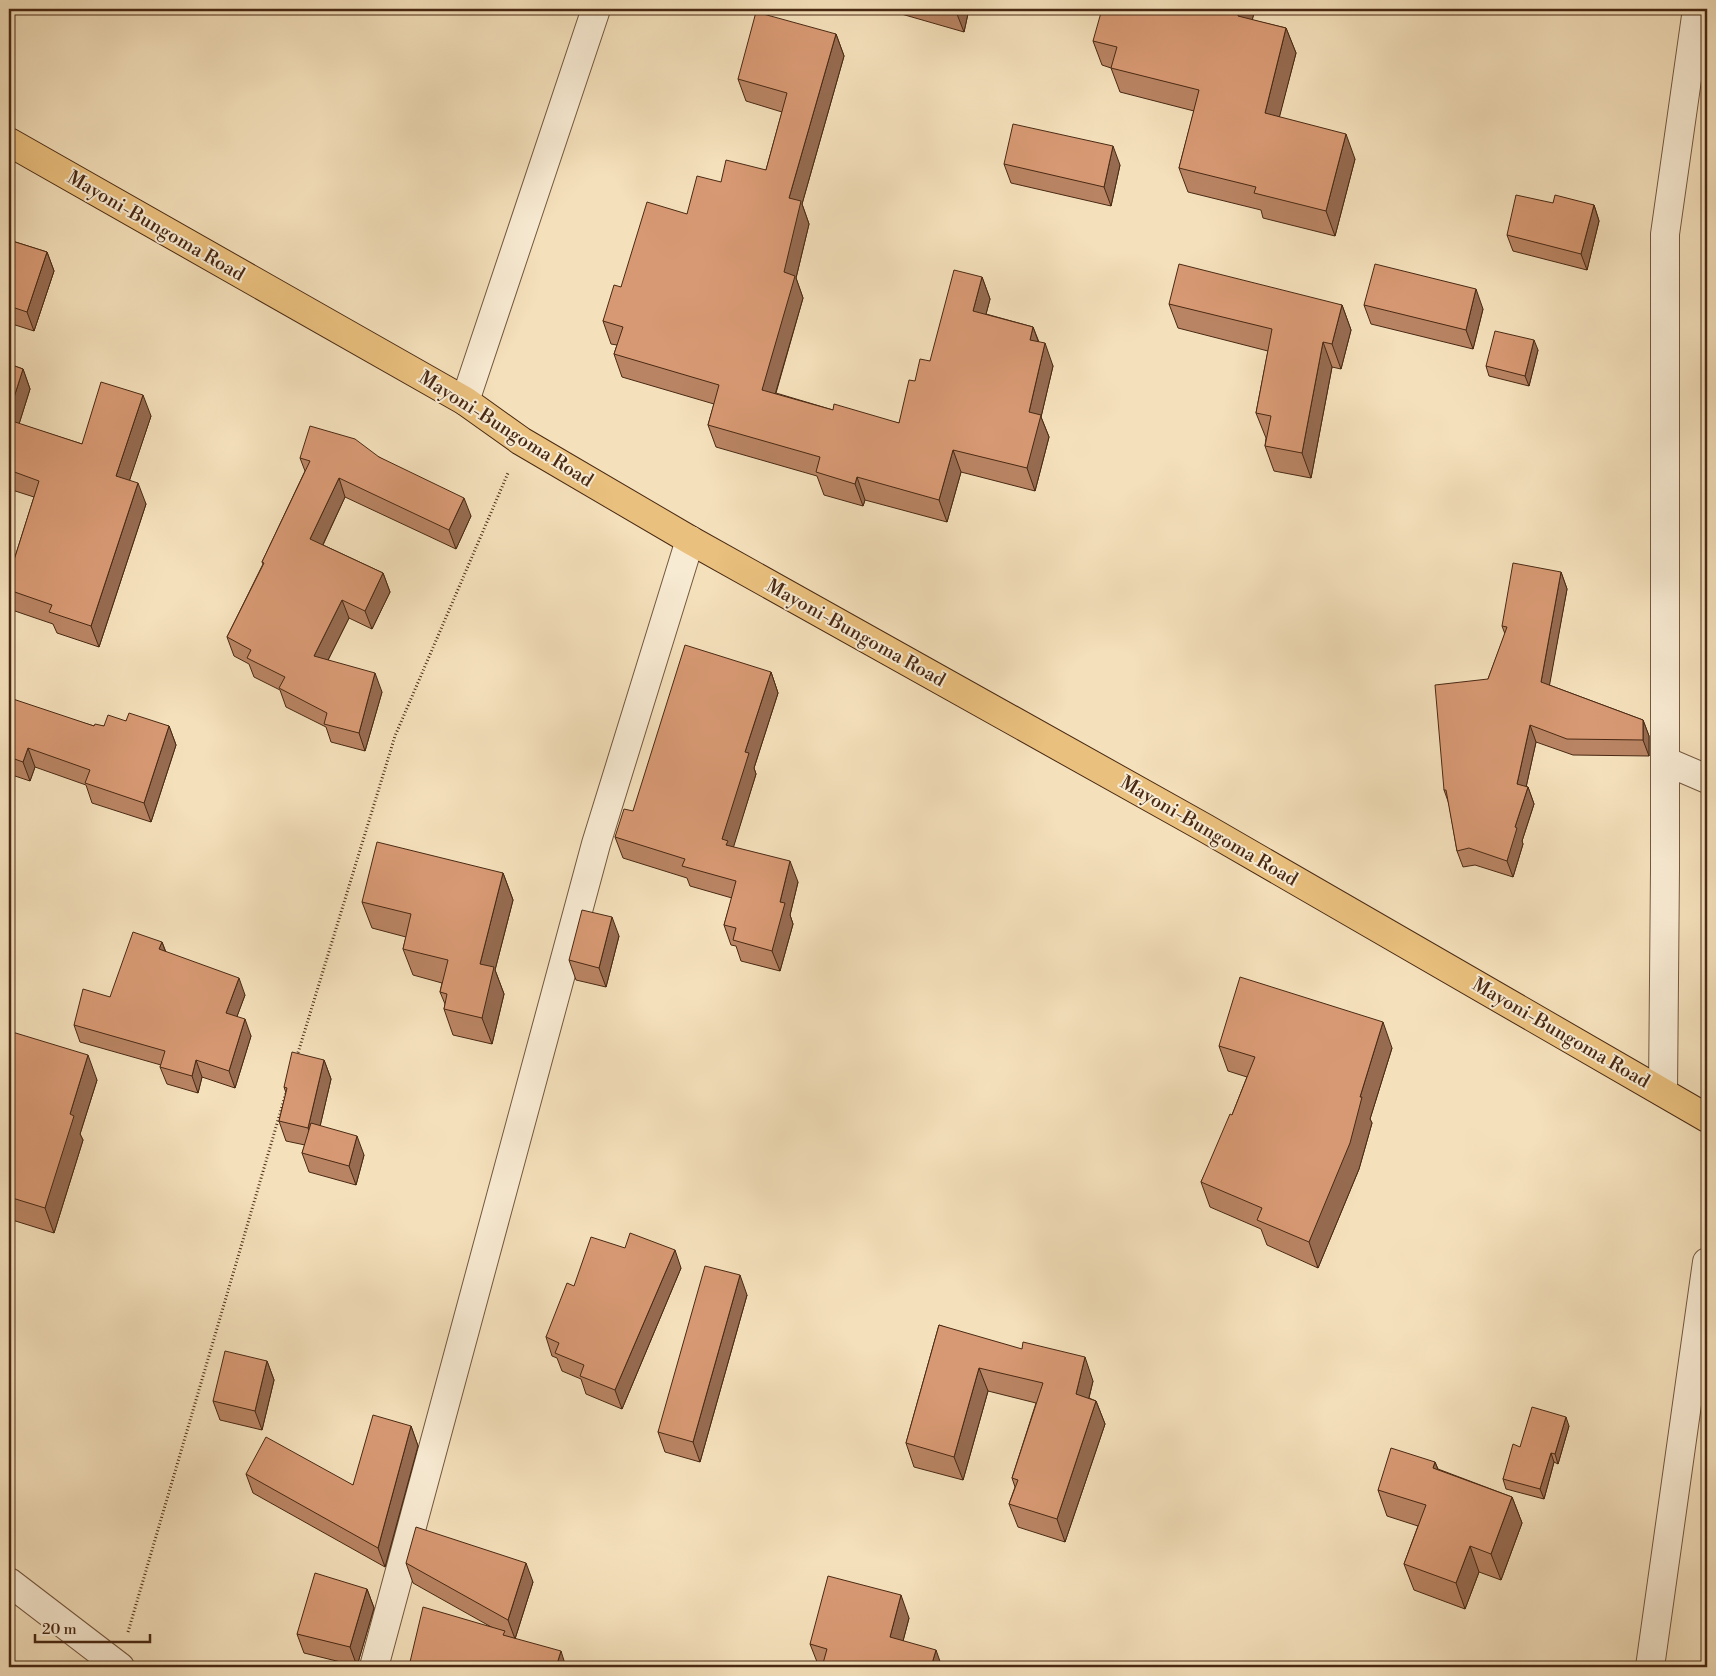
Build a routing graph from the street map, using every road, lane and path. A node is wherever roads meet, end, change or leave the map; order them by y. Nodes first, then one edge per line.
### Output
1 (596, 9) edge
2 (1697, 9) edge
3 (9, 142) edge
4 (465, 401) junction
5 (521, 441) junction
6 (690, 540) junction
7 (1665, 761) junction
8 (1707, 778) edge
9 (297, 1057) edge
10 (288, 1086) edge
11 (1663, 1092) junction
12 (1707, 1118) edge
13 (1707, 1262) edge
14 (9, 1582) edge
15 (119, 1667) edge
16 (374, 1667) edge
17 (1650, 1667) edge

1 - 4 street
2 - 7 street
3 - 4 main road, Mayoni-Bungoma Road
4 - 5 main road, Mayoni-Bungoma Road
5 - 6 main road, Mayoni-Bungoma Road
5 - 9 path
6 - 11 main road, Mayoni-Bungoma Road
6 - 16 street
7 - 8 street
7 - 11 street
10 - 15 path
11 - 12 main road, Mayoni-Bungoma Road
13 - 17 street
14 - 15 street

